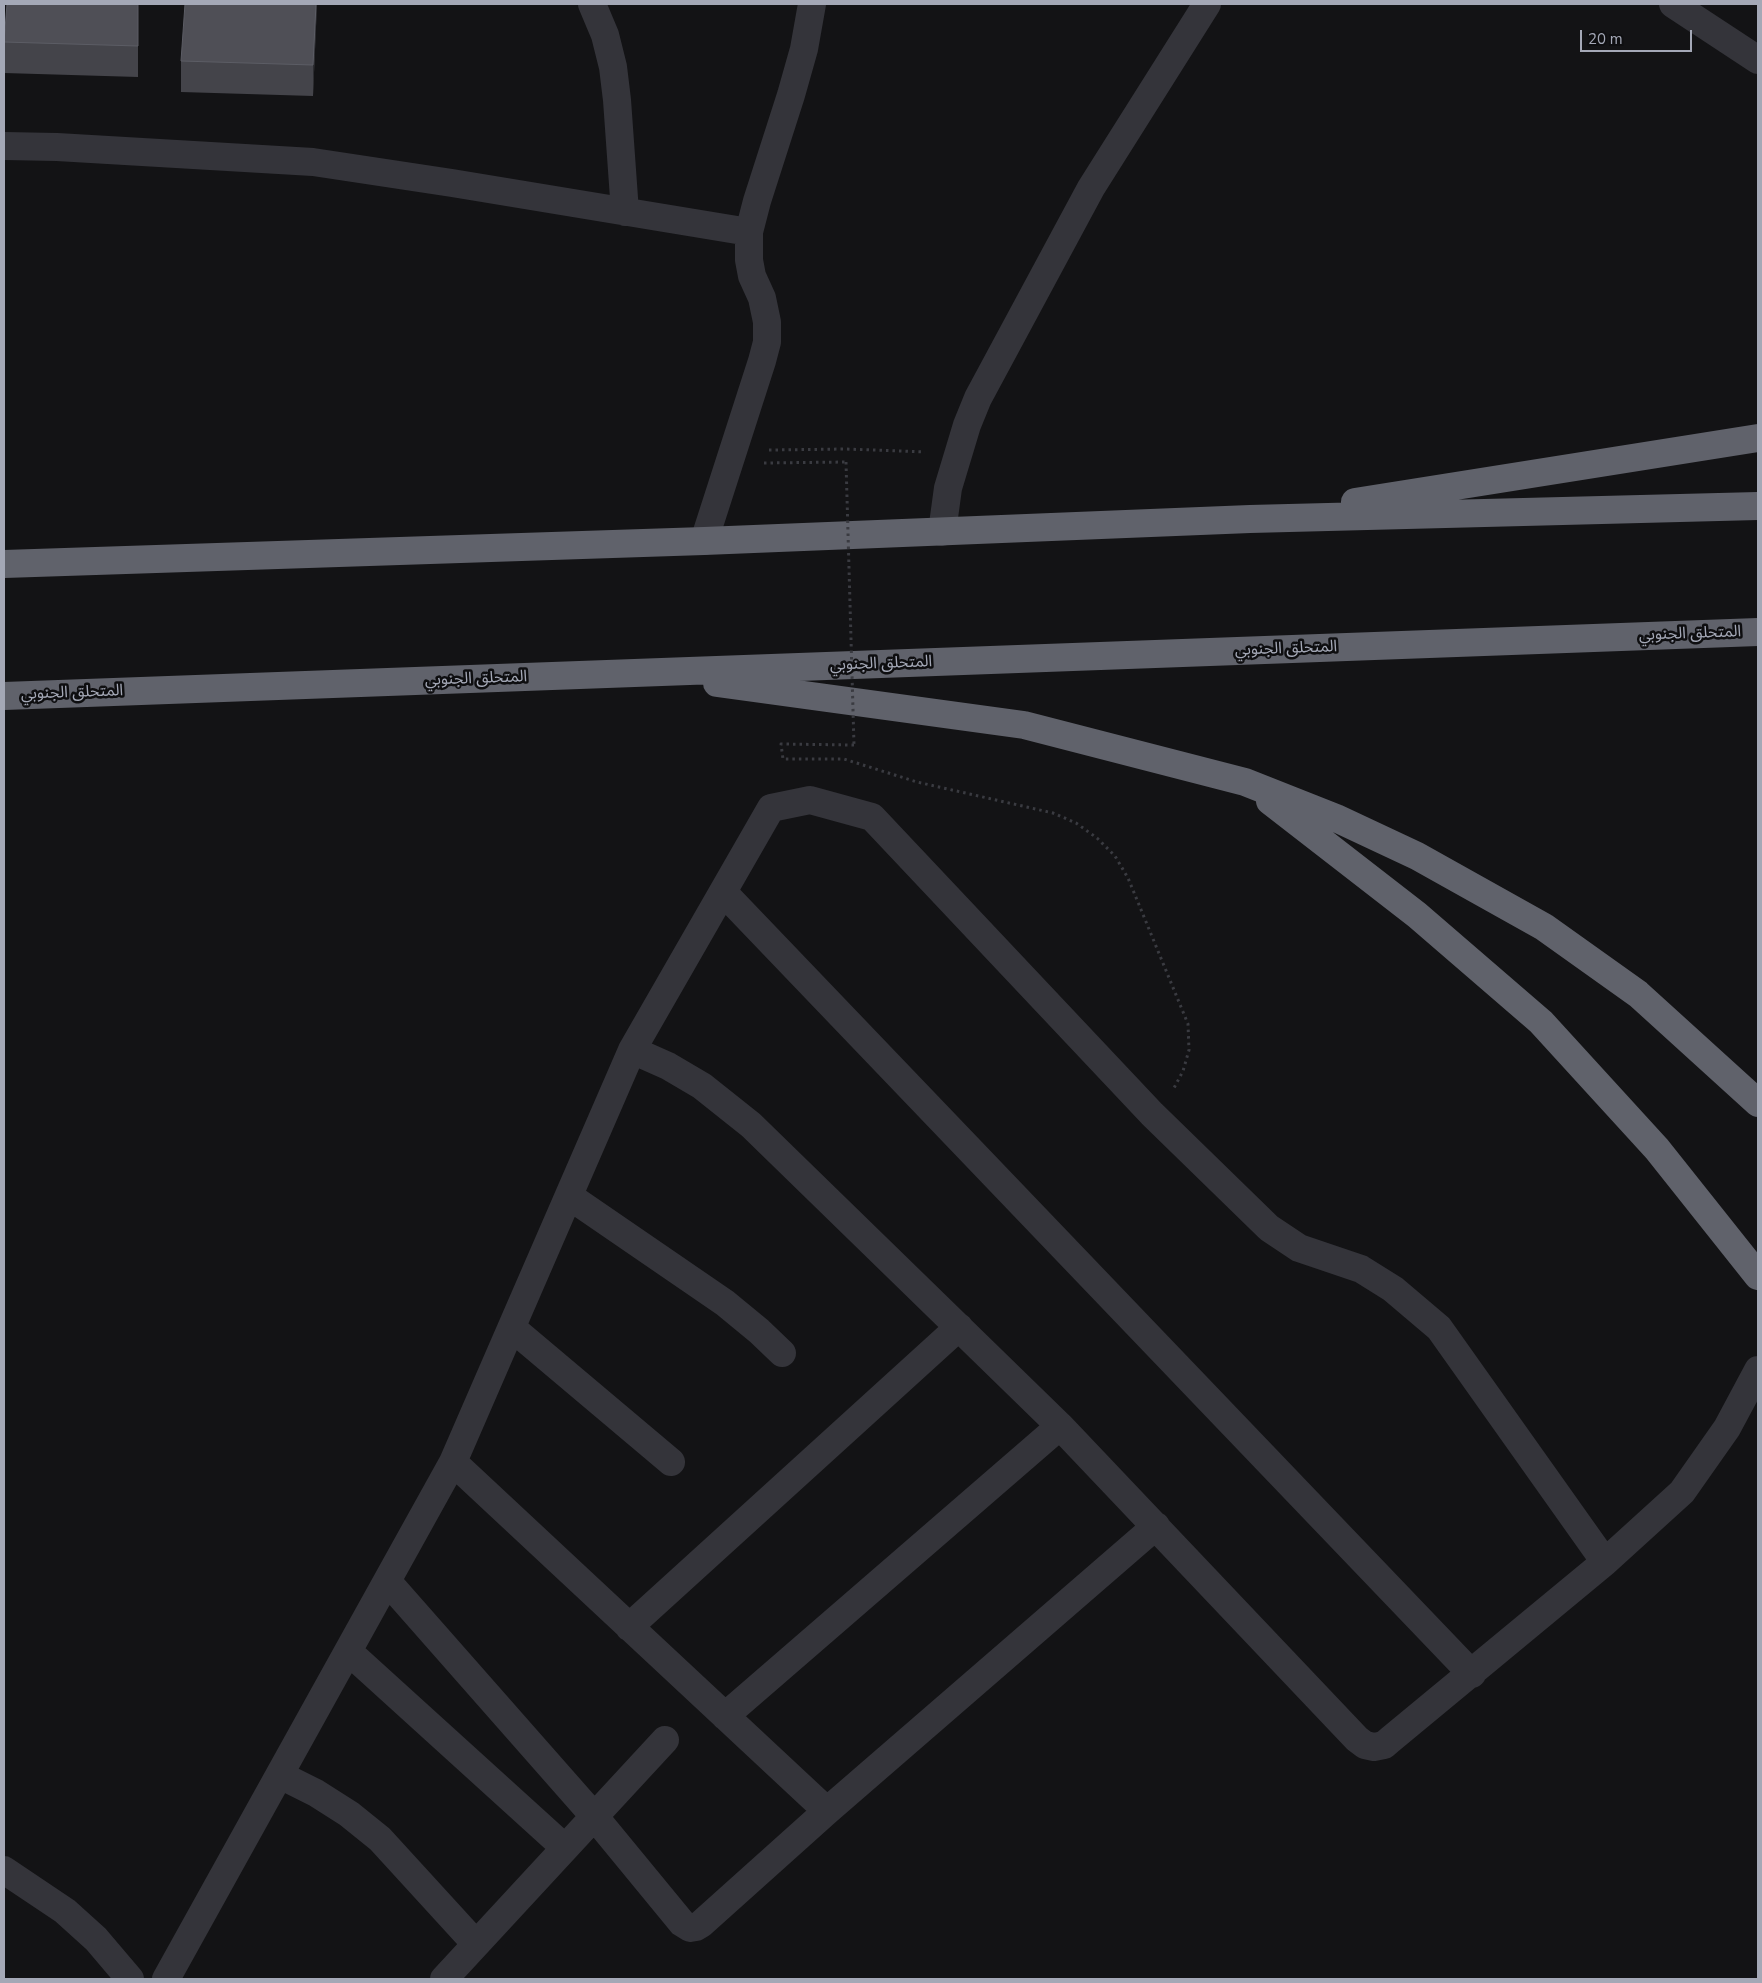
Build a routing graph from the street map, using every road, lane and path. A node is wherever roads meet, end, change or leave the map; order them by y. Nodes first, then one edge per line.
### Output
1 (592, 4) edge
2 (812, 4) edge
3 (1208, 4) edge
4 (1673, 4) edge
5 (1758, 60) edge
6 (4, 146) edge
7 (625, 212) junction
8 (749, 232) junction
9 (1758, 438) edge
10 (761, 450) dead end
11 (958, 453) junction
12 (762, 456) dead end
13 (1758, 506) edge
14 (1250, 519) junction
15 (942, 532) junction
16 (704, 541) junction
17 (4, 564) edge
18 (1758, 632) edge
19 (644, 673) junction
20 (4, 696) edge
21 (1245, 782) junction
22 (723, 892) junction
23 (632, 1050) junction
24 (1758, 1103) edge
25 (1152, 1114) junction
26 (569, 1196) junction
27 (1758, 1276) edge
28 (959, 1327) junction
29 (512, 1328) junction
30 (782, 1353) dead end
31 (1758, 1370) edge
32 (1060, 1426) junction
33 (453, 1462) junction
34 (671, 1462) dead end
35 (1156, 1526) junction
36 (1605, 1562) junction
37 (388, 1582) junction
38 (629, 1627) junction
39 (349, 1652) junction
40 (1472, 1674) junction
41 (725, 1716) junction
42 (666, 1740) dead end
43 (280, 1775) junction
44 (827, 1811) junction
45 (594, 1816) junction
46 (565, 1848) junction
47 (4, 1870) edge
48 (476, 1944) junction
49 (130, 1979) edge
50 (166, 1979) edge
51 (444, 1979) edge

1 - 7 street
2 - 8 street
3 - 11 street
4 - 5 street
6 - 7 street
7 - 8 street
8 - 16 street
9 - 14 highway
10 - 11 path
11 - 15 street
12 - 25 path, bridge
13 - 14 highway
14 - 15 highway
15 - 16 highway
16 - 17 highway
18 - 19 highway, المتحلق الجنوبي
19 - 20 highway, المتحلق الجنوبي
19 - 21 highway
21 - 24 highway
21 - 27 highway
22 - 23 street
22 - 25 street
22 - 40 street
23 - 26 street
23 - 28 street
25 - 36 street
26 - 29 street
26 - 30 street
28 - 32 street
28 - 38 street
29 - 33 street
29 - 34 street
31 - 36 street
32 - 35 street
32 - 41 street
33 - 37 street
33 - 38 street
35 - 40 street
35 - 44 street
36 - 40 street
37 - 39 street
37 - 45 street
38 - 41 street
39 - 43 street
39 - 46 street
41 - 44 street
42 - 45 street
43 - 48 street
43 - 50 street
44 - 45 street
45 - 46 street
46 - 48 street
47 - 49 street
48 - 51 street

